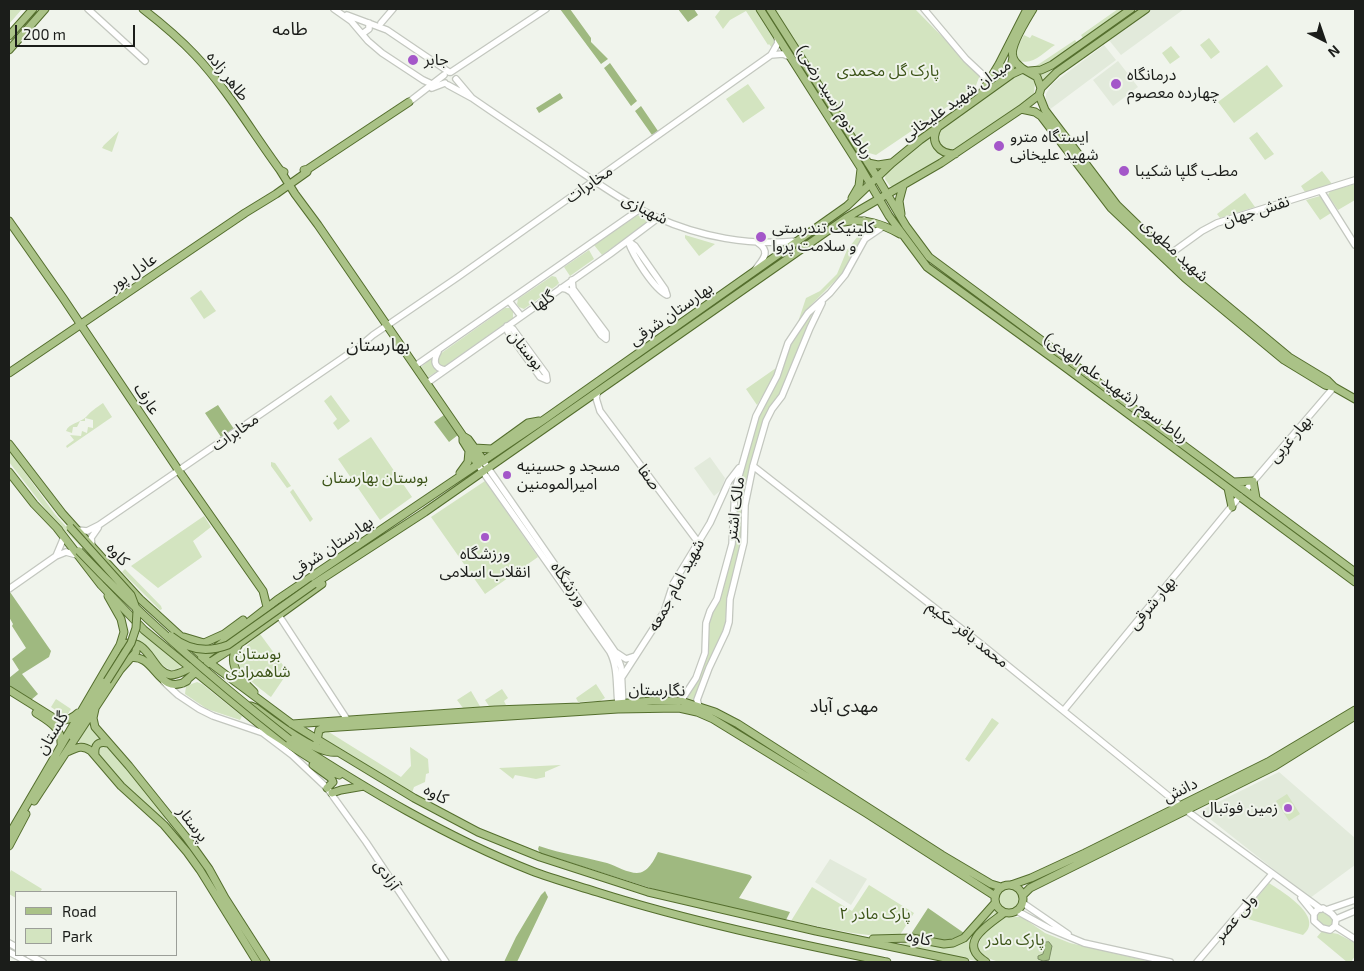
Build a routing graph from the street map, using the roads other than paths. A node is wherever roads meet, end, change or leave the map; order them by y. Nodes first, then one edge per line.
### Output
1 (33, 9) edge
2 (45, 9) edge
3 (88, 9) edge
4 (143, 9) edge
5 (334, 9) edge
6 (338, 9) edge
7 (393, 9) edge
8 (546, 9) edge
9 (760, 9) edge
10 (770, 9) edge
11 (924, 9) edge
12 (1027, 9) edge
13 (1033, 9) edge
14 (1131, 9) edge
15 (1146, 9) edge
16 (369, 23) junction
17 (381, 23) dead end
18 (362, 34) junction
19 (777, 35) junction
20 (9, 36) edge
21 (9, 50) edge
22 (771, 55) junction
23 (1013, 57) junction
24 (790, 58) junction
25 (146, 61) dead end
26 (999, 64) junction
27 (1026, 70) junction
28 (994, 73) junction
29 (982, 74) junction
30 (451, 75) junction
31 (423, 80) junction
32 (447, 84) junction
33 (988, 84) junction
34 (434, 86) junction
35 (423, 91) junction
36 (1040, 92) junction
37 (979, 97) junction
38 (472, 98) junction
39 (409, 102) junction
40 (1021, 109) junction
41 (939, 125) junction
42 (847, 139) junction
43 (955, 154) junction
44 (892, 162) junction
45 (868, 163) junction
46 (861, 168) junction
47 (877, 177) junction
48 (1355, 180) edge
49 (594, 181) junction
50 (289, 182) junction
51 (870, 184) junction
52 (902, 186) junction
53 (1321, 191) junction
54 (888, 194) junction
55 (879, 199) junction
56 (847, 206) junction
57 (640, 209) junction
58 (897, 212) junction
59 (852, 214) junction
60 (889, 216) junction
61 (658, 218) junction
62 (864, 220) junction
63 (9, 221) edge
64 (838, 224) junction
65 (884, 226) junction
66 (906, 226) junction
67 (901, 234) junction
68 (799, 240) junction
69 (865, 240) junction
70 (628, 241) junction
71 (756, 242) junction
72 (1355, 245) edge
73 (1166, 257) junction
74 (648, 270) dead end
75 (751, 275) junction
76 (572, 280) junction
77 (561, 288) junction
78 (824, 299) junction
79 (509, 301) junction
80 (521, 316) junction
81 (81, 324) junction
82 (388, 326) junction
83 (507, 326) junction
84 (438, 350) junction
85 (415, 366) junction
86 (538, 369) dead end
87 (445, 370) junction
88 (9, 373) edge
89 (427, 382) junction
90 (1334, 387) junction
91 (598, 392) junction
92 (1114, 393) junction
93 (1355, 399) edge
94 (586, 400) junction
95 (1109, 400) junction
96 (1130, 405) junction
97 (600, 411) junction
98 (1124, 411) junction
99 (545, 420) junction
100 (9, 444) edge
101 (472, 450) junction
102 (481, 463) junction
103 (742, 464) junction
104 (753, 466) junction
105 (485, 470) junction
106 (179, 471) junction
107 (9, 472) edge
108 (1253, 481) junction
109 (452, 482) junction
110 (1231, 485) junction
111 (1243, 493) junction
112 (1256, 499) junction
113 (734, 504) junction
114 (745, 505) junction
115 (1232, 507) junction
116 (99, 525) junction
117 (57, 528) junction
118 (73, 528) junction
119 (64, 537) junction
120 (698, 542) junction
121 (92, 546) junction
122 (1309, 548) junction
123 (1322, 548) junction
124 (78, 553) junction
125 (56, 556) junction
126 (351, 560) junction
127 (1328, 562) junction
128 (1346, 565) junction
129 (1355, 572) edge
130 (1355, 582) edge
131 (101, 585) junction
132 (9, 589) edge
133 (264, 592) junction
134 (277, 600) junction
135 (265, 609) junction
136 (139, 611) junction
137 (278, 614) junction
138 (248, 622) junction
139 (261, 627) junction
140 (176, 632) junction
141 (183, 638) junction
142 (243, 641) junction
143 (136, 644) junction
144 (120, 645) junction
145 (170, 652) junction
146 (616, 653) junction
147 (636, 654) junction
148 (129, 658) junction
149 (202, 658) junction
150 (210, 663) junction
151 (195, 670) junction
152 (229, 678) junction
153 (621, 678) junction
154 (204, 680) junction
155 (164, 682) junction
156 (183, 684) junction
157 (212, 686) junction
158 (9, 690) edge
159 (9, 694) edge
160 (185, 699) junction
161 (681, 701) junction
162 (268, 706) junction
163 (621, 706) junction
164 (698, 706) junction
165 (84, 708) junction
166 (95, 709) junction
167 (1064, 710) junction
168 (1355, 710) edge
169 (245, 713) junction
170 (487, 714) junction
171 (1355, 716) edge
172 (348, 720) junction
173 (55, 723) junction
174 (312, 723) junction
175 (292, 724) junction
176 (743, 728) junction
177 (319, 730) junction
178 (738, 735) junction
179 (277, 738) junction
180 (317, 741) junction
181 (108, 743) junction
182 (60, 746) junction
183 (67, 752) junction
184 (337, 752) junction
185 (95, 755) junction
186 (365, 786) junction
187 (330, 791) junction
188 (34, 801) junction
189 (1181, 805) junction
190 (1187, 811) junction
191 (879, 818) junction
192 (887, 823) junction
193 (9, 835) edge
194 (9, 846) edge
195 (1088, 851) junction
196 (1093, 858) junction
197 (1272, 874) junction
198 (1282, 882) junction
199 (1011, 885) junction
200 (1001, 888) junction
201 (995, 899) junction
202 (1023, 899) junction
203 (1355, 900) edge
204 (1324, 909) junction
205 (1017, 911) junction
206 (1355, 911) edge
207 (1004, 912) junction
208 (1314, 914) junction
209 (1336, 919) junction
210 (1335, 926) junction
211 (849, 938) junction
212 (1076, 939) junction
213 (1355, 939) edge
214 (17, 956) edge
215 (31, 956) edge
216 (863, 959) edge
217 (28, 962) edge
218 (42, 962) edge
219 (257, 962) edge
220 (266, 962) edge
221 (446, 962) edge
222 (887, 962) edge
223 (965, 962) edge
224 (986, 962) edge
225 (1170, 962) edge
226 (1197, 962) edge

1 - 20 main road
2 - 21 main road
3 - 25 street
4 - 50 main road, طاهر زاده
5 - 18 street
6 - 16 street, شهبازی
7 - 17 street
8 - 30 street
9 - 19 main road, رباط دوم (سید رضی)
10 - 42 main road, رباط دوم (سید رضی)
11 - 29 street
12 - 26 main road
13 - 23 main road
14 - 27 main road
15 - 36 main road
16 - 18 street
16 - 30 street, شهبازی
18 - 31 street
19 - 22 street
19 - 24 main road, رباط دوم (سید رضی)
22 - 24 street
22 - 49 street, مخابرات
23 - 26 main road
23 - 27 main road
24 - 42 main road, رباط دوم (سید رضی)
26 - 28 main road
27 - 36 main road, میدان شهید علیخانی
27 - 37 main road, میدان شهید علیخانی
28 - 29 street
28 - 33 main road
29 - 33 street
30 - 32 street
30 - 32 street
30 - 34 street
30 - 38 street, شهبازی
31 - 34 street
31 - 35 street
32 - 34 street
32 - 38 street, شهبازی
33 - 37 main road
34 - 35 street
34 - 39 street
35 - 39 street
36 - 40 main road
36 - 73 main road, شهید مطهری
37 - 41 main road, میدان شهید علیخانی
38 - 49 street, شهبازی
39 - 50 main road, عادل پور
40 - 43 main road
40 - 73 main road, شهید مطهری
41 - 43 main road
41 - 44 main road, میدان شهید علیخانی
42 - 45 main road, رباط دوم (سید رضی)
42 - 46 main road, رباط دوم (سید رضی)
43 - 52 main road
44 - 45 main road
44 - 47 main road, میدان شهید علیخانی
45 - 47 main road, رباط دوم (سید رضی)
46 - 51 main road, رباط دوم (سید رضی)
46 - 56 main road
47 - 51 main road, میدان شهید علیخانی
47 - 54 main road
48 - 53 street, نقش جهان
49 - 57 street, شهبازی
49 - 82 street, مخابرات
50 - 81 main road, عادل پور
50 - 82 main road, طاهر زاده
51 - 55 main road
51 - 56 main road, بهارستان شرقی
52 - 54 main road
52 - 66 main road
53 - 72 street
53 - 73 street, نقش جهان
54 - 55 main road
54 - 58 main road, رباط سوم (شهید علم الهدی)
55 - 59 main road, بهارستان شرقی
55 - 60 main road, رباط سوم (شهید علم الهدی)
56 - 59 main road
56 - 68 main road, بهارستان شرقی
57 - 61 street, شهبازی
57 - 79 street, گلها
58 - 60 main road
58 - 66 main road, رباط سوم (شهید علم الهدی)
59 - 64 main road, بهارستان شرقی
60 - 67 main road, رباط سوم (شهید علم الهدی)
61 - 70 street, گلها
61 - 71 street, شهبازی
62 - 64 main road
62 - 65 main road
62 - 69 street
63 - 81 main road, عارف
64 - 91 main road, بهارستان شرقی
65 - 67 main road
65 - 69 street
66 - 92 main road, رباط سوم (شهید علم الهدی)
67 - 95 main road, رباط سوم (شهید علم الهدی)
68 - 71 street, شهبازی
68 - 75 main road, بهارستان شرقی
69 - 78 street, مالک اشتر
70 - 74 street
70 - 76 street, گلها
71 - 75 street
73 - 90 main road, شهید مطهری
75 - 99 main road, بهارستان شرقی
76 - 77 street, گلها
76 - 77 street
77 - 80 street, گلها
78 - 103 street, مالک اشتر
78 - 104 street, مالک اشتر
79 - 80 street
79 - 84 street, گلها
80 - 83 street, گلها
81 - 88 main road, عادل پور
81 - 106 main road, عارف
82 - 85 main road, طاهر زاده
82 - 106 street, مخابرات
83 - 86 street, بوستان
83 - 87 street, گلها
84 - 85 street, گلها
84 - 87 street
85 - 89 main road, طاهر زاده
87 - 89 street, گلها
89 - 101 main road, طاهر زاده
90 - 93 main road, شهید مطهری
90 - 108 street, بهار غربی
91 - 94 main road, بهارستان شرقی
91 - 97 street
92 - 95 main road
92 - 96 main road, رباط سوم (شهید علم الهدی)
94 - 97 street, صفا
94 - 105 main road, بهارستان شرقی
95 - 98 main road, رباط سوم (شهید علم الهدی)
96 - 98 main road
96 - 110 main road, رباط سوم (شهید علم الهدی)
97 - 120 street, صفا
98 - 110 main road, رباط سوم (شهید علم الهدی)
99 - 101 main road
99 - 102 main road, بهارستان شرقی
100 - 118 main road
101 - 102 main road, طاهر زاده
101 - 109 main road
102 - 105 street
102 - 109 main road, بهارستان شرقی
103 - 113 street, مالک اشتر
103 - 120 street, شهید امام جمعه
104 - 114 street, مالک اشتر
104 - 167 street, محمد باقر حکیم
105 - 126 main road, بهارستان شرقی
105 - 146 street, ورزشگاه
105 - 163 street, ورزشگاه
106 - 116 street, مخابرات
106 - 133 main road, عارف
107 - 117 main road, کاوه
108 - 110 main road
108 - 111 street, بهار غربی
108 - 112 main road
109 - 134 main road, بهارستان شرقی
110 - 111 main road, رباط سوم (شهید علم الهدی)
110 - 115 main road
111 - 112 main road, رباط سوم (شهید علم الهدی)
111 - 115 street, بهار شرقی
111 - 122 main road, رباط سوم (شهید علم الهدی)
112 - 123 main road, رباط سوم (شهید علم الهدی)
113 - 114 street
113 - 161 street, مالک اشتر
114 - 164 street, مالک اشتر
115 - 167 street, بهار شرقی
116 - 118 street
116 - 121 street
117 - 119 main road
117 - 124 main road, کاوه
118 - 121 main road, کاوه
118 - 188 main road, bridge
119 - 124 main road
119 - 125 street
120 - 147 street, شهید امام جمعه
121 - 140 main road, کاوه
122 - 123 main road
122 - 127 main road, رباط سوم (شهید علم الهدی)
123 - 128 main road, رباط سوم (شهید علم الهدی)
124 - 125 street
124 - 131 main road
124 - 136 main road, کاوه, bridge
125 - 132 street
126 - 136 main road, بهارستان شرقی, bridge
126 - 137 main road, بهارستان شرقی
127 - 128 main road
127 - 130 main road, رباط سوم (شهید علم الهدی)
128 - 129 main road, رباط سوم (شهید علم الهدی)
131 - 144 main road
131 - 145 main road
133 - 134 main road
133 - 135 main road
134 - 135 main road, بهارستان شرقی
135 - 138 main road, بهارستان شرقی
135 - 140 main road
136 - 186 main road, کاوه, bridge
137 - 139 main road, بهارستان شرقی
137 - 172 street
138 - 139 main road
138 - 149 main road, بهارستان شرقی
139 - 142 main road, بهارستان شرقی
140 - 141 main road, کاوه
141 - 145 main road
141 - 149 main road, کاوه
142 - 150 main road, بهارستان شرقی
142 - 162 main road
143 - 144 main road
143 - 148 main road
143 - 151 main road
144 - 165 main road, گلستان
145 - 151 main road
146 - 147 street
146 - 153 street, ورزشگاه
147 - 153 street, شهید امام جمعه
148 - 155 main road
148 - 166 main road
149 - 150 main road, کاوه
149 - 151 main road
150 - 151 main road, بهارستان شرقی
150 - 152 main road, کاوه
151 - 154 main road
151 - 156 main road
152 - 157 main road
152 - 162 main road, کاوه
153 - 163 street, ورزشگاه
154 - 156 main road
154 - 157 main road
155 - 156 main road
155 - 160 street, آزادی
156 - 160 street
157 - 169 main road
158 - 173 main road
159 - 173 main road
160 - 187 street, آزادی
161 - 163 main road, نگارستان
161 - 164 main road, نگارستان
162 - 175 main road, کاوه
163 - 170 main road, نگارستان
163 - 178 main road, نگارستان
164 - 176 main road, نگارستان
165 - 173 main road
165 - 182 main road, گلستان
166 - 181 main road, پرستار
166 - 183 main road
167 - 189 street, محمد باقر حکیم
168 - 189 main road, دانش
169 - 179 main road
169 - 184 main road
170 - 172 main road, نگارستان
170 - 177 main road, نگارستان
171 - 190 main road, دانش
172 - 174 main road, نگارستان
173 - 182 main road
174 - 175 main road, نگارستان
174 - 177 main road
175 - 180 main road, کاوه
176 - 178 main road
176 - 191 main road, نگارستان
177 - 180 main road
178 - 191 main road, نگارستان
179 - 186 main road
179 - 187 main road
180 - 184 main road, کاوه
181 - 185 main road
181 - 220 main road, پرستار
182 - 193 main road, گلستان
183 - 185 main road
183 - 188 main road
184 - 211 main road, کاوه
185 - 219 main road, پرستار
186 - 187 main road
186 - 216 main road, کاوه
187 - 221 street, آزادی
188 - 194 main road
189 - 190 street, محمد باقر حکیم
189 - 195 main road, دانش
190 - 196 main road, دانش
190 - 197 street, محمد باقر حکیم
191 - 192 main road, نگارستان
192 - 200 main road, نگارستان
192 - 201 main road, نگارستان
195 - 196 main road
195 - 199 main road, دانش
196 - 202 main road, دانش
197 - 198 street, محمد باقر حکیم
197 - 226 street, ولی عصر
198 - 204 street
198 - 208 street
199 - 200 main road
199 - 202 main road
200 - 201 main road
201 - 207 main road
201 - 211 main road
202 - 205 main road
202 - 212 street
203 - 204 street
204 - 208 street
204 - 209 street
205 - 207 main road
205 - 212 street
206 - 209 street
207 - 224 main road
208 - 210 street
209 - 210 street
210 - 213 street
211 - 223 main road, کاوه
212 - 225 street
214 - 217 street
215 - 218 street
216 - 222 main road, کاوه

